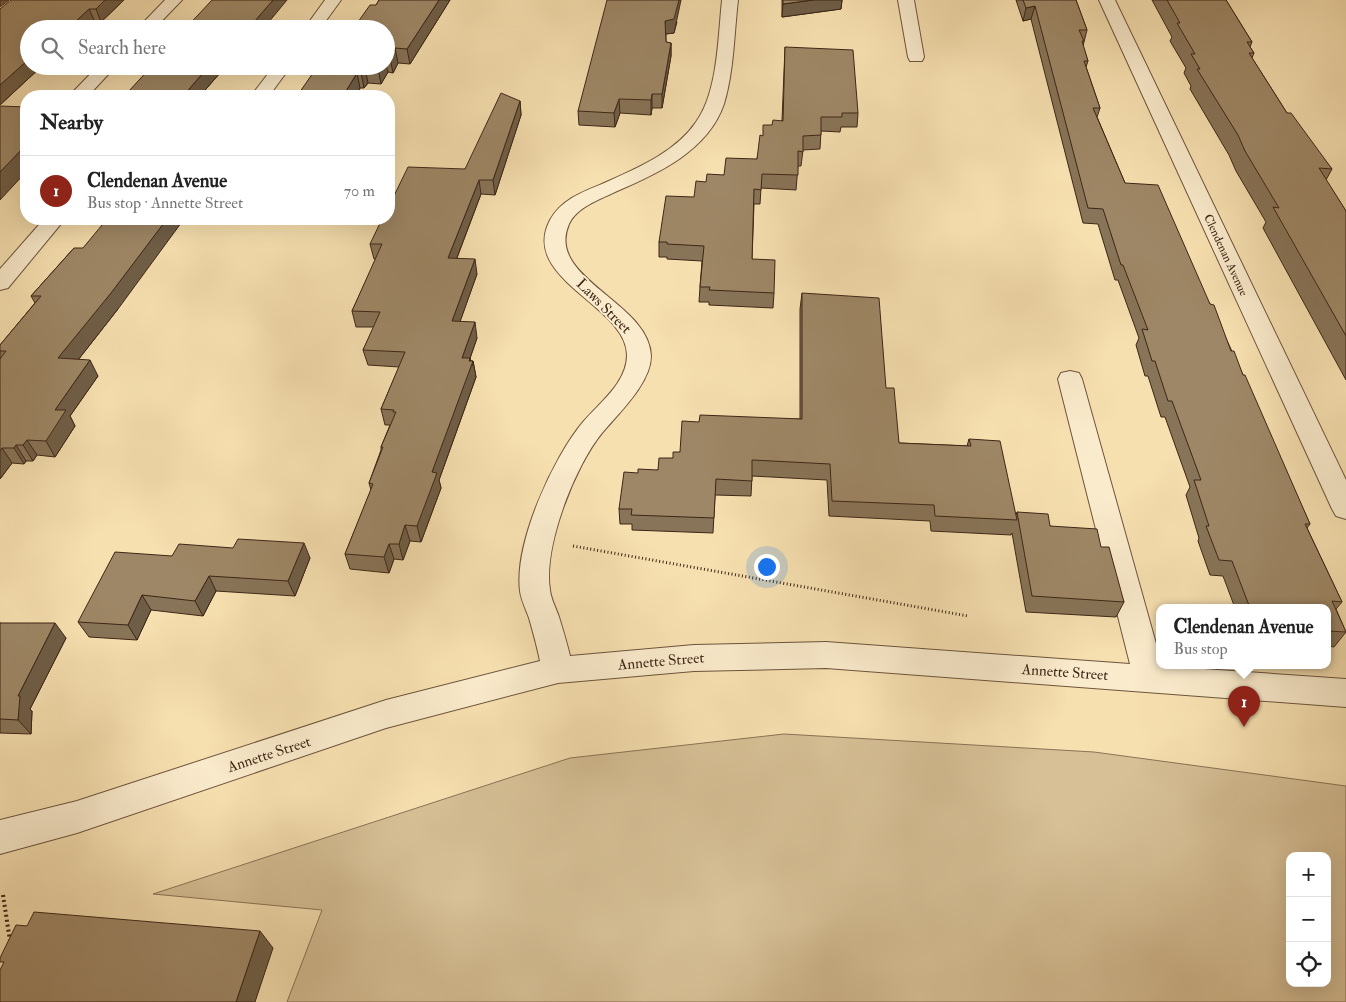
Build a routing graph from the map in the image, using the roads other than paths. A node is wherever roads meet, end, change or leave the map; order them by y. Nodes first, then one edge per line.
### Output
1 (174, 0) edge
2 (334, 0) edge
3 (730, 0) edge
4 (906, 0) edge
5 (1107, 0) edge
6 (154, 20) edge
7 (319, 20) edge
8 (916, 57) dead end
9 (99, 75) edge
10 (276, 75) edge
11 (84, 90) edge
12 (265, 90) edge
13 (50, 225) edge
14 (0, 283) edge
15 (1070, 379) dead end
16 (1346, 509) edge
17 (558, 670) junction
18 (1150, 678) junction
19 (1346, 693) edge
20 (0, 837) edge

1 - 6 street
2 - 7 street
3 - 17 street, Laws Street
4 - 8 street
5 - 16 street, Clendenan Avenue
9 - 11 street
10 - 12 street
13 - 14 street
15 - 18 street
17 - 18 street, Annette Street
17 - 20 street, Annette Street
18 - 19 street, Annette Street

